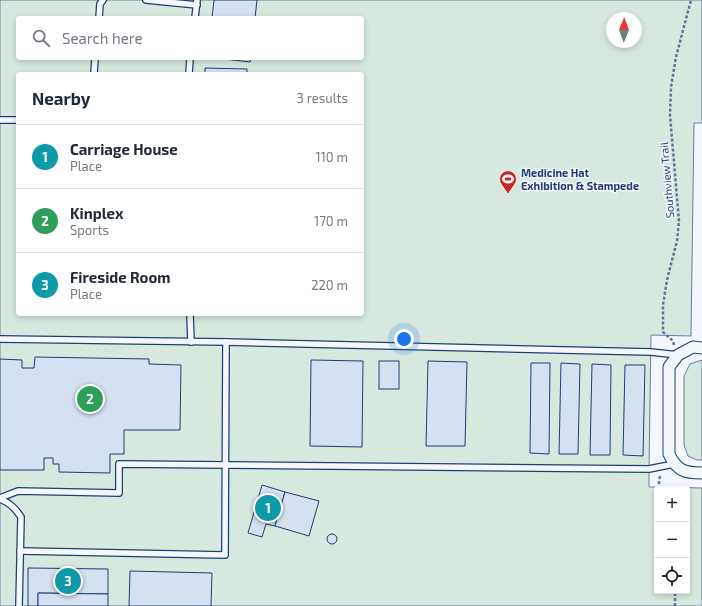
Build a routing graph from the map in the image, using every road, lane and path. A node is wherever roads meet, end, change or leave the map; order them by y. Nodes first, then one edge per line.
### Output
1 (103, 0) edge
2 (146, 0) edge
3 (691, 0) edge
4 (197, 2) edge
5 (99, 16) edge
6 (195, 16) edge
7 (95, 60) edge
8 (190, 60) edge
9 (94, 72) edge
10 (190, 72) edge
11 (0, 120) edge
12 (16, 120) edge
13 (190, 316) edge
14 (0, 339) edge
15 (191, 342) junction
16 (226, 342) junction
17 (702, 348) edge
18 (678, 355) junction
19 (674, 464) junction
20 (225, 465) junction
21 (702, 473) edge
22 (0, 499) edge
23 (20, 551) junction
24 (676, 594) edge
25 (19, 606) edge
26 (675, 606) edge

1 - 5 lane
2 - 4 lane
3 - 18 path, Southview Trail
4 - 6 lane
7 - 9 lane
8 - 10 lane
11 - 12 lane
13 - 15 lane
14 - 15 lane
15 - 16 lane
16 - 18 lane
16 - 20 lane
17 - 18 street
18 - 19 street
19 - 20 lane
19 - 21 street
20 - 22 lane
20 - 23 lane
22 - 23 lane
23 - 25 lane
24 - 26 path

